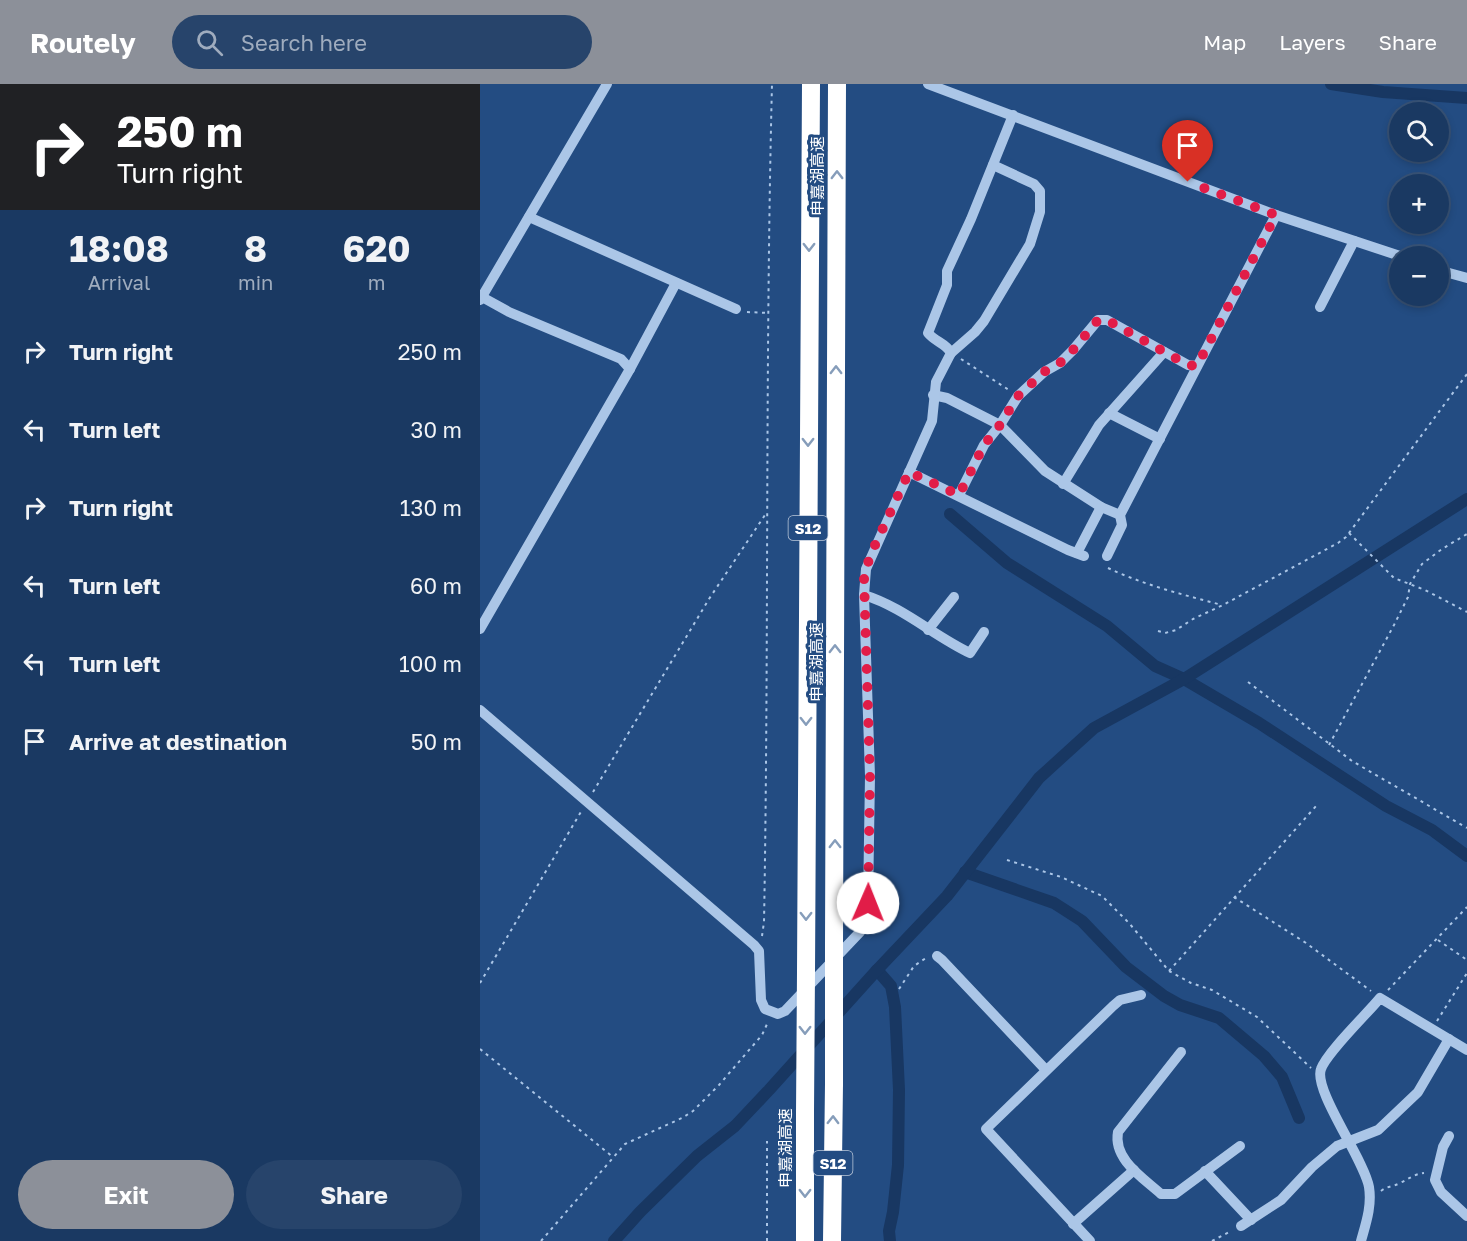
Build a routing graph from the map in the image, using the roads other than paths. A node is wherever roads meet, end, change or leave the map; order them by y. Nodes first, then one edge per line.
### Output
1 (607, 84) edge
2 (811, 84) edge
3 (928, 84) edge
4 (837, 86) edge
5 (1013, 115) junction
6 (993, 165) junction
7 (1276, 215) junction
8 (529, 217) junction
9 (1354, 241) junction
10 (1389, 252) edge
11 (1449, 273) edge
12 (1467, 278) edge
13 (676, 283) junction
14 (481, 299) edge
15 (1320, 307) dead end
16 (736, 309) road end
17 (1164, 352) junction
18 (951, 353) junction
19 (1197, 366) junction
20 (630, 369) junction
21 (933, 395) junction
22 (1109, 413) junction
23 (1000, 425) junction
24 (1160, 439) junction
25 (909, 472) junction
26 (1063, 484) junction
27 (959, 495) junction
28 (1101, 507) junction
29 (1120, 515) junction
30 (1107, 556) dead end
31 (864, 595) junction
32 (954, 597) dead end
33 (480, 629) edge
34 (928, 630) junction
35 (984, 632) dead end
36 (480, 710) edge
37 (937, 956) road end
38 (1141, 995) dead end
39 (1449, 1039) junction
40 (1467, 1050) edge
41 (1181, 1052) dead end
42 (1046, 1070) junction
43 (1449, 1136) dead end
44 (1350, 1141) junction
45 (1240, 1146) dead end
46 (1134, 1170) junction
47 (1205, 1171) junction
48 (1467, 1216) edge
49 (1251, 1220) junction
50 (1073, 1224) junction
51 (1241, 1226) road end
52 (805, 1241) edge
53 (832, 1241) edge
54 (1089, 1241) edge
55 (1361, 1241) edge

1 - 8 street
2 -> 52 highway, 申嘉湖高速 / S12, bridge
3 - 5 street
53 -> 4 highway, 申嘉湖高速 / S12, bridge
5 - 6 street
5 - 7 street
6 - 18 street
6 - 18 street
7 - 9 street
7 - 19 street
8 - 13 street
8 - 14 street
9 - 10 street
9 - 15 street
11 - 12 street
13 - 16 street
13 - 20 street
14 - 20 street
17 - 19 street
17 - 22 street
17 - 23 street
18 - 21 street
19 - 24 street
20 - 33 street
21 - 23 street
21 - 25 street
22 - 24 street
22 - 26 street
23 - 26 street
23 - 27 street
24 - 29 street
25 - 27 street
25 - 31 street
26 - 28 street
27 - 28 street
28 - 29 street
29 - 30 street
31 - 34 street
31 - 36 street
32 - 34 street
34 - 35 street
37 - 42 street
38 - 42 street
39 - 40 street
39 - 44 street
39 - 44 street
41 - 46 street
42 - 50 street
43 - 48 street
44 - 49 street
44 - 55 street
45 - 47 street
46 - 47 street
46 - 50 street
47 - 49 street
49 - 51 street
50 - 54 street

